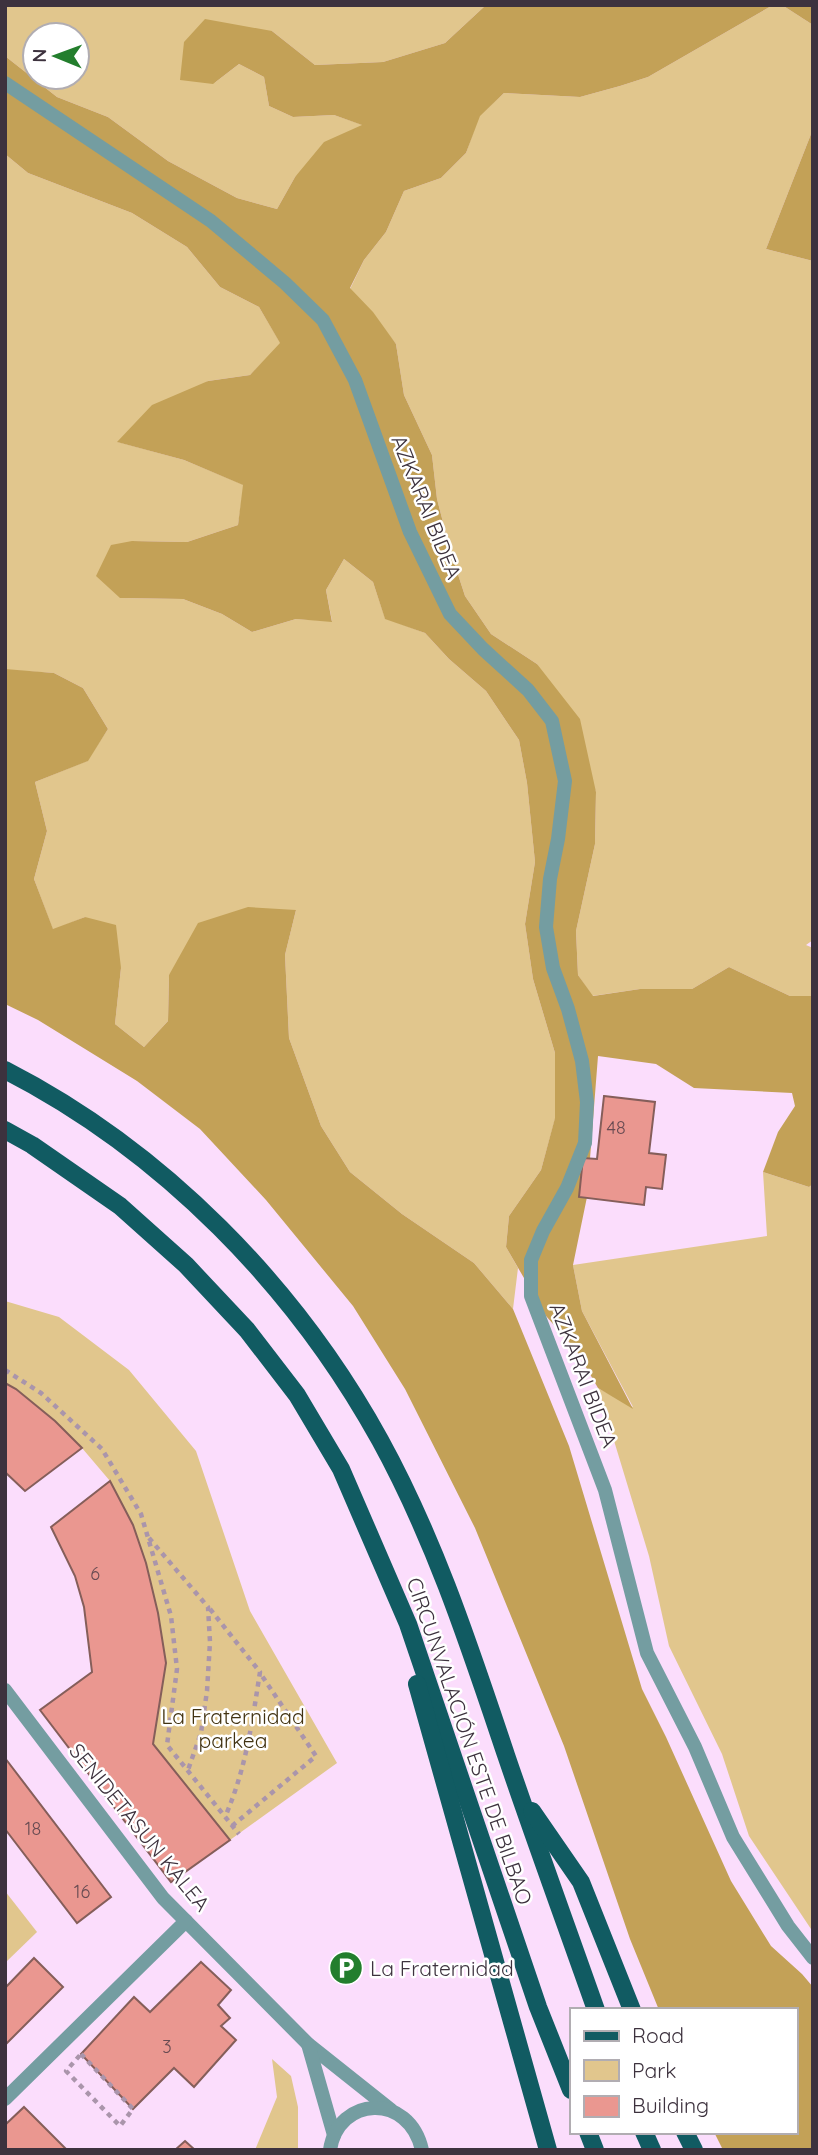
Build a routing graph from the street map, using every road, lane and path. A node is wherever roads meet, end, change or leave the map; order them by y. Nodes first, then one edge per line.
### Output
1 (5, 83) edge
2 (5, 1070) edge
3 (5, 1130) edge
4 (5, 1370) edge
5 (147, 1536) junction
6 (370, 1537) junction
7 (208, 1607) junction
8 (260, 1672) junction
9 (5, 1690) edge
10 (188, 1771) junction
11 (519, 1794) junction
12 (225, 1817) junction
13 (232, 1826) junction
14 (239, 1834) dead end
15 (186, 1921) junction
16 (813, 1958) edge
17 (595, 2008) edge
18 (631, 2008) edge
19 (308, 2044) junction
20 (570, 2087) edge
21 (5, 2099) edge
22 (133, 2109) joint
23 (391, 2110) junction
24 (645, 2134) edge
25 (686, 2134) edge
26 (332, 2142) edge
27 (422, 2150) edge
28 (548, 2150) edge
29 (652, 2150) edge
30 (694, 2150) edge

1 - 16 street, AZKARAI BIDEA
2 - 11 main road, CIRCUNVALACIÓN ESTE DE BILBAO
3 - 6 main road, CIRCUNVALACIÓN ESTE DE BILBAO
4 - 5 path
5 - 7 path
5 - 10 path
6 - 20 main road, CIRCUNVALACIÓN ESTE DE BILBAO
6 - 28 main road
7 - 8 path
7 - 10 path
8 - 12 path
8 - 13 path
9 - 15 street, SENIDETASUN KALEA
10 - 12 path
11 - 17 main road, CIRCUNVALACIÓN ESTE DE BILBAO
11 - 18 main road
12 - 13 path
13 - 14 path
15 - 19 street, SENIDETASUN KALEA
15 - 21 street
19 - 23 street, SENIDETASUN KALEA
19 - 26 street, SENIDETASUN KALEA
22 - 22 path
23 - 26 street
23 - 27 street, SENIDETASUN KALEA
24 - 29 main road
25 - 30 main road

